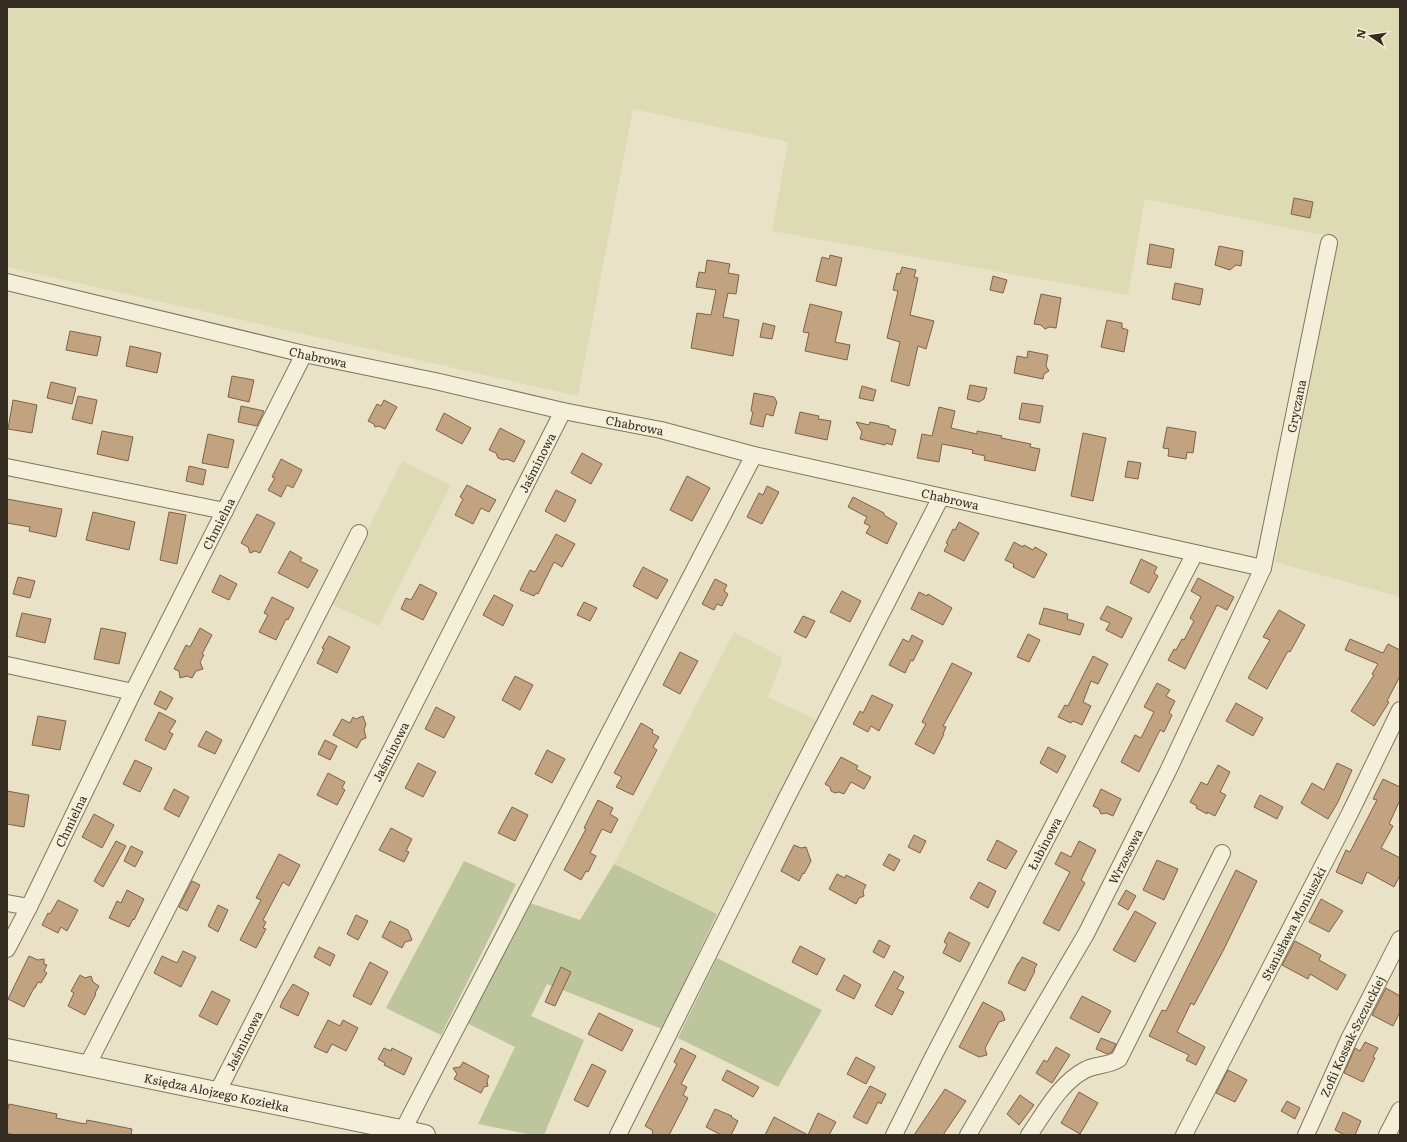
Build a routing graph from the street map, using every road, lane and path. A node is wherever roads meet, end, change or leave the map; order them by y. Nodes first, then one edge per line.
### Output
1 (1329, 243) dead end
2 (7, 282) edge
3 (304, 354) junction
4 (563, 411) junction
5 (754, 455) junction
6 (7, 467) edge
7 (941, 497) junction
8 (225, 511) junction
9 (359, 532) dead end
10 (1195, 553) junction
11 (1263, 568) junction
12 (7, 665) edge
13 (132, 692) junction
14 (1400, 710) edge
15 (1222, 853) dead end
16 (7, 903) edge
17 (28, 907) junction
18 (1400, 939) edge
19 (7, 949) edge
20 (7, 1049) edge
21 (87, 1066) junction
22 (217, 1092) junction
23 (1400, 1110) edge
24 (403, 1130) junction
25 (425, 1135) edge
26 (618, 1135) edge
27 (894, 1135) edge
28 (968, 1135) edge
29 (1030, 1135) edge
30 (1184, 1135) edge
31 (1306, 1135) edge
32 (1387, 1135) edge

1 - 11 street, Gryczana
2 - 3 street, Chabrowa
3 - 4 street, Chabrowa
3 - 8 street, Chmielna
4 - 5 street, Chabrowa
4 - 22 street, Jaśminowa
5 - 7 street, Chabrowa
5 - 24 street
6 - 8 street
7 - 10 street, Chabrowa
7 - 26 street
8 - 13 street, Chmielna
9 - 21 street
10 - 11 street, Chabrowa
10 - 27 street, Łubinowa
11 - 28 street, Wrzosowa
12 - 13 street
13 - 17 street, Chmielna
14 - 30 street, Stanisława Moniuszki
15 - 29 street
16 - 17 street
17 - 19 street, Chmielna
18 - 31 street, Zofii Kossak-Szczuckiej
20 - 21 street, Księdza Alojzego Koziełka
21 - 22 street, Księdza Alojzego Koziełka
22 - 24 street, Księdza Alojzego Koziełka
23 - 32 street
24 - 25 street, Księdza Alojzego Koziełka

